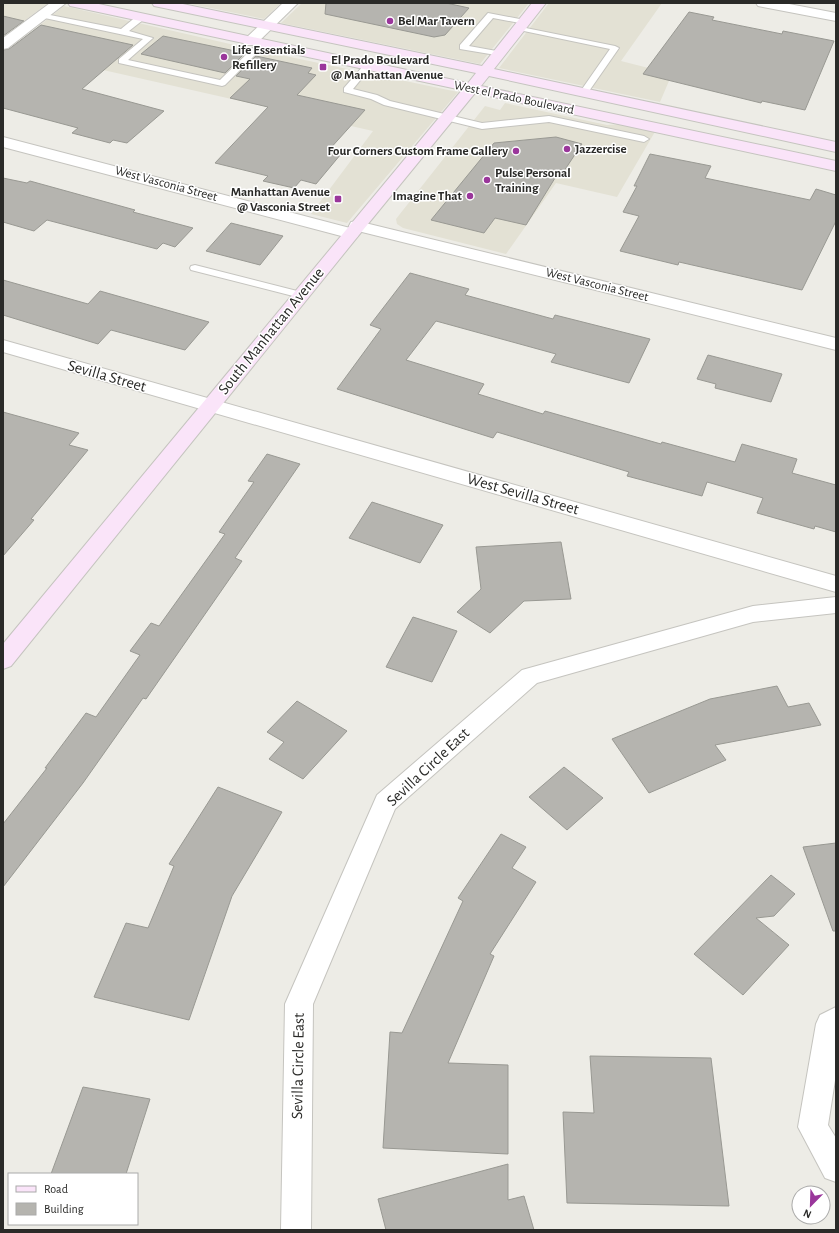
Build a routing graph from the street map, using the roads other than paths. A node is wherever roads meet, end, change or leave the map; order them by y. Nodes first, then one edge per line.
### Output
1 (59, 3) edge
2 (75, 3) edge
3 (159, 3) edge
4 (291, 3) edge
5 (539, 3) edge
6 (763, 3) edge
7 (43, 15) junction
8 (836, 16) edge
9 (140, 18) junction
10 (522, 25) junction
11 (267, 26) junction
12 (123, 32) junction
13 (256, 43) junction
14 (3, 45) edge
15 (374, 48) junction
16 (499, 54) junction
17 (363, 66) junction
18 (486, 71) junction
19 (472, 88) junction
20 (584, 92) junction
21 (599, 95) junction
22 (553, 113) junction
23 (587, 113) junction
24 (448, 118) junction
25 (644, 139) dead end
26 (3, 142) edge
27 (836, 147) edge
28 (836, 166) edge
29 (354, 230) junction
30 (195, 268) dead end
31 (301, 295) junction
32 (836, 344) edge
33 (3, 346) edge
34 (210, 405) junction
35 (836, 584) edge
36 (836, 605) edge
37 (3, 660) edge
38 (836, 1020) edge
39 (836, 1167) edge
40 (296, 1230) edge

1 - 7 street
2 - 9 street, West el Prado Boulevard
3 - 11 street, West el Prado Boulevard
4 - 11 street
5 - 10 street, South Manhattan Avenue
6 - 8 street
7 - 12 lane
7 - 14 street
9 - 12 lane
9 - 13 street, West el Prado Boulevard
10 - 16 street, South Manhattan Avenue
10 - 16 lane
10 - 20 lane
11 - 13 street
11 - 15 street, West el Prado Boulevard
12 - 13 lane
13 - 17 street, West el Prado Boulevard
15 - 17 street
15 - 18 street, West el Prado Boulevard
16 - 18 street, South Manhattan Avenue
17 - 19 street, West el Prado Boulevard
17 - 24 lane
18 - 19 street, South Manhattan Avenue
18 - 20 street, West el Prado Boulevard
19 - 22 street, West el Prado Boulevard
19 - 24 street, South Manhattan Avenue
20 - 21 street, West el Prado Boulevard
21 - 23 street
21 - 27 street, West el Prado Boulevard
22 - 23 street, West el Prado Boulevard
22 - 24 lane
22 - 25 lane
23 - 28 street, West el Prado Boulevard
24 - 29 street, South Manhattan Avenue
26 - 29 street, West Vasconia Street
29 - 31 street, South Manhattan Avenue
29 - 32 street, West Vasconia Street
30 - 31 lane
31 - 34 street, South Manhattan Avenue
33 - 34 street, Sevilla Street
34 - 35 street, West Sevilla Street
34 - 37 street, South Manhattan Avenue
36 - 40 street, Sevilla Circle East
38 - 39 street

